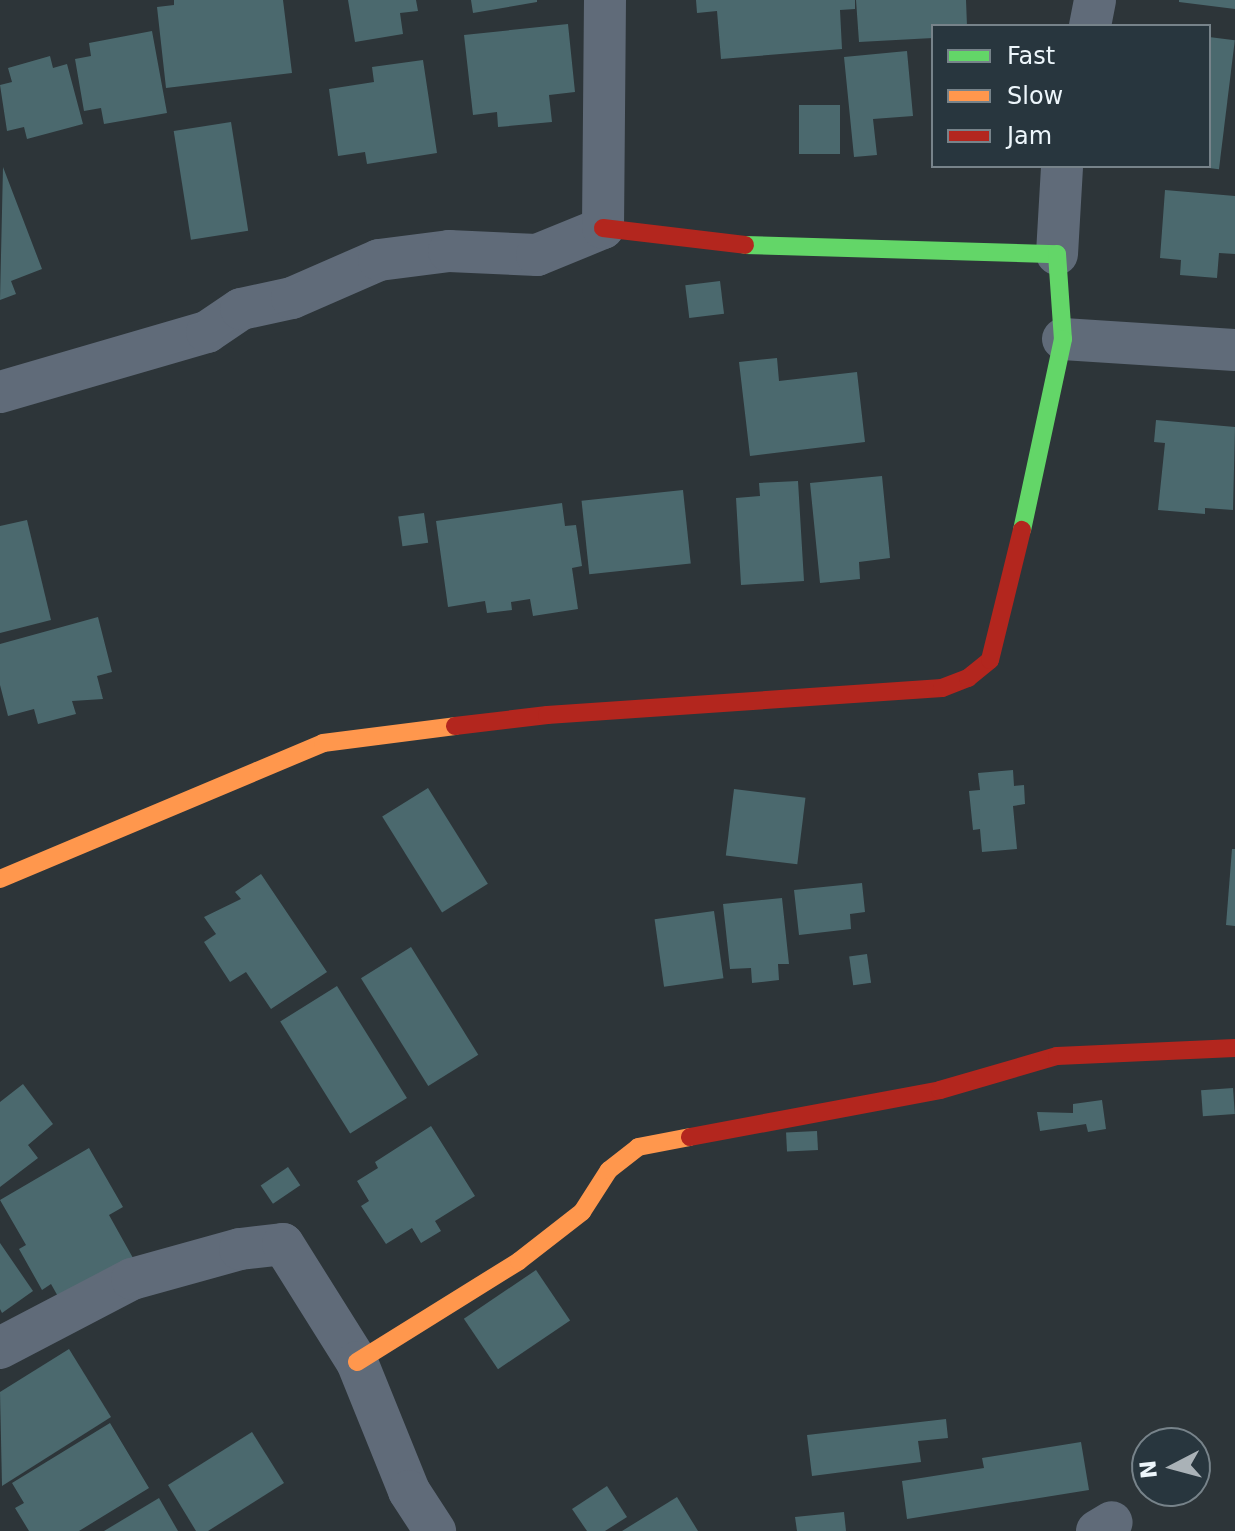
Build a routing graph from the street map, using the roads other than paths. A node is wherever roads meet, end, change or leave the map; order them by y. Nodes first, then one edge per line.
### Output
1 (605, 0) edge
2 (1095, 0) edge
3 (1090, 24) edge
4 (1062, 168) edge
5 (603, 228) junction
6 (1057, 254) junction
7 (1063, 339) junction
8 (1235, 350) edge
9 (0, 392) edge
10 (0, 879) edge
11 (1235, 1048) edge
12 (0, 1348) edge
13 (357, 1362) junction
14 (435, 1531) edge

1 - 5 street
2 - 3 street
4 - 6 street
5 - 6 street
5 - 9 street
6 - 7 street
7 - 8 street
7 - 10 street
11 - 13 street
12 - 13 street
13 - 14 street

